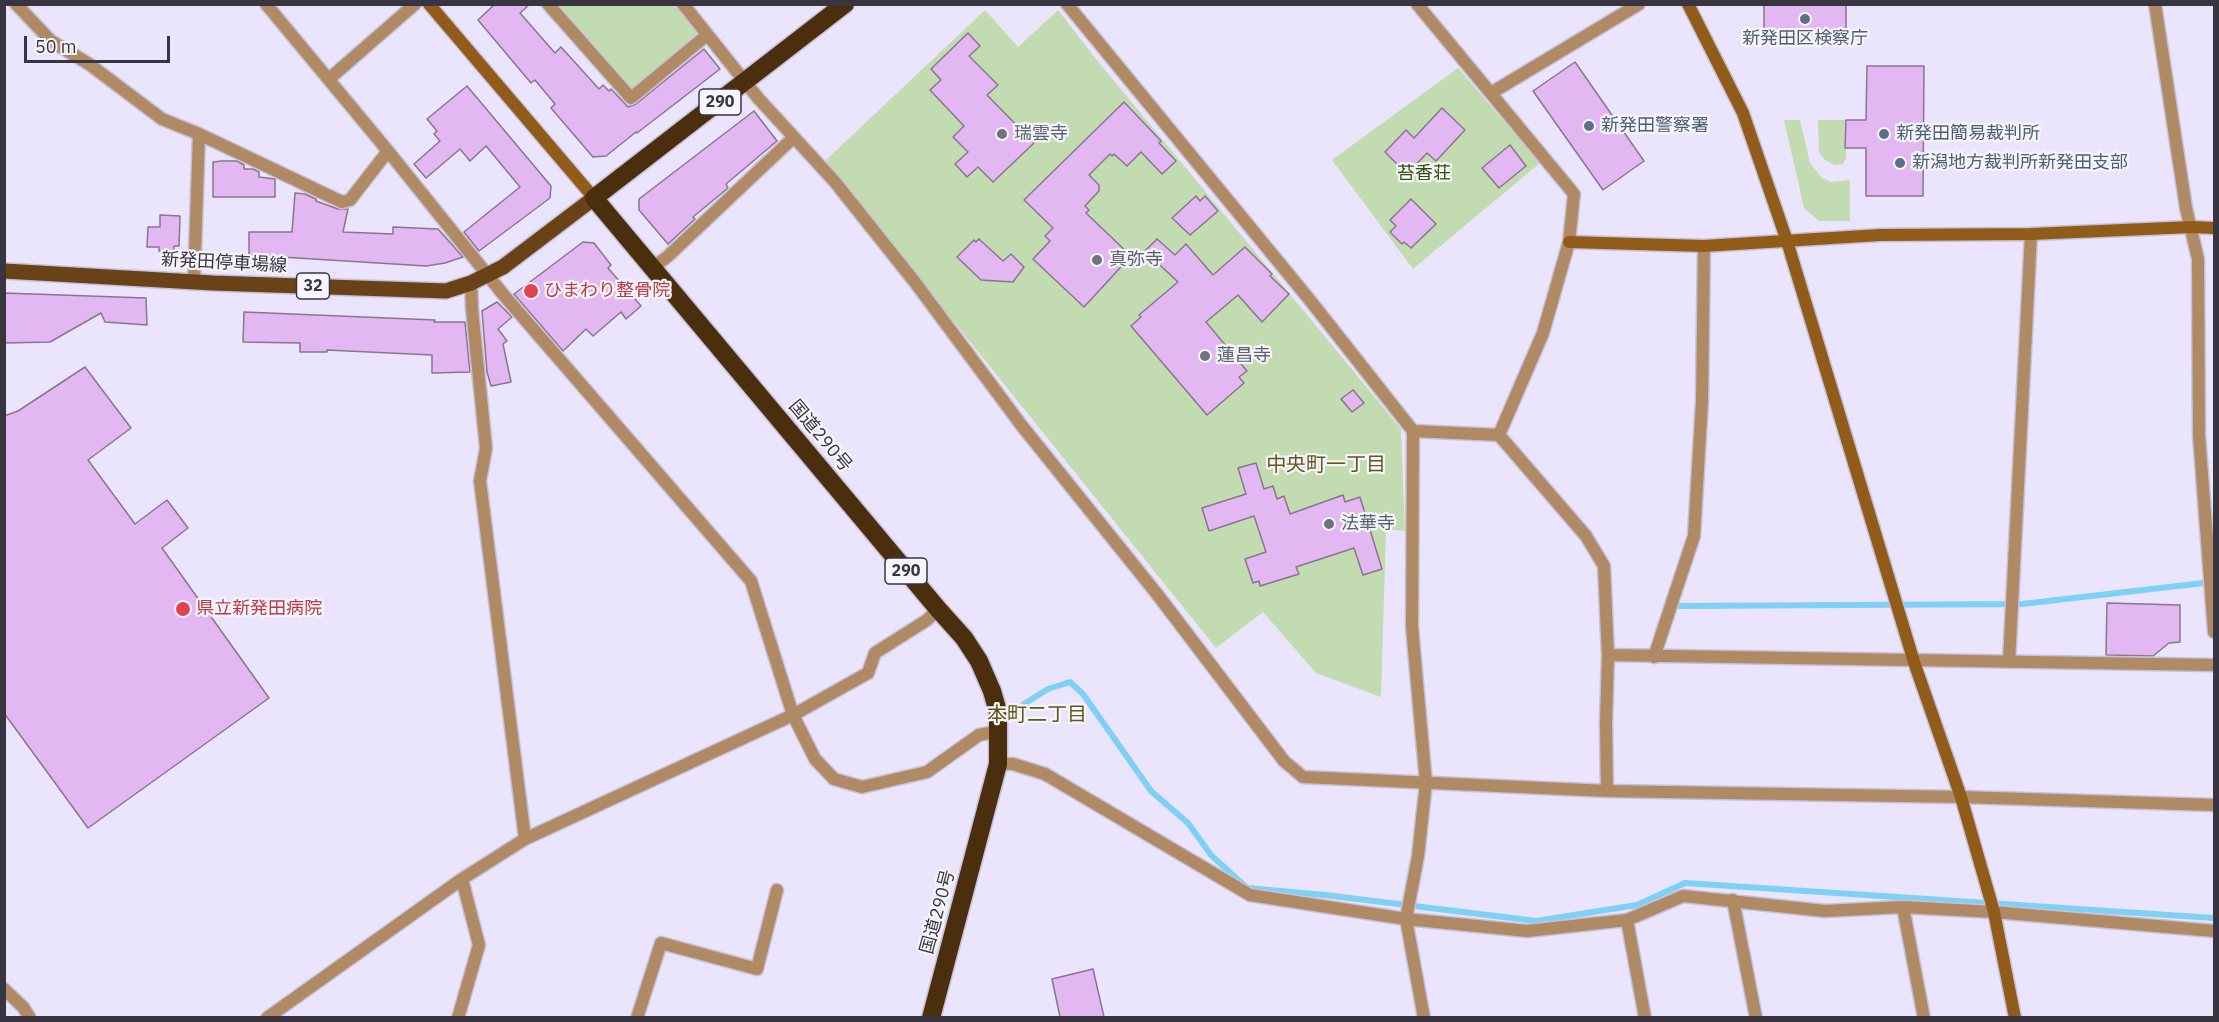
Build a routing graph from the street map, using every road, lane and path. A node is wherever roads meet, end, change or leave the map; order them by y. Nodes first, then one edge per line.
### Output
1 (16, 4) edge
2 (266, 4) edge
3 (416, 4) edge
4 (429, 4) edge
5 (548, 4) edge
6 (683, 4) edge
7 (844, 4) edge
8 (1066, 4) edge
9 (1417, 4) edge
10 (1639, 4) edge
11 (1688, 4) edge
12 (2155, 4) edge
13 (707, 34) junction
14 (328, 79) junction
15 (746, 82) junction
16 (1491, 93) junction
17 (199, 134) junction
18 (793, 138) junction
19 (388, 151) junction
20 (594, 198) junction
21 (2192, 227) junction
22 (2214, 228) edge
23 (2031, 234) junction
24 (1787, 241) junction
25 (1569, 242) junction
26 (1704, 246) junction
27 (652, 268) junction
28 (4, 271) edge
29 (487, 274) junction
30 (194, 281) junction
31 (471, 283) junction
32 (1413, 431) junction
33 (1499, 435) junction
34 (938, 609) junction
35 (2214, 632) edge
36 (1608, 656) junction
37 (1654, 657) junction
38 (1914, 662) junction
39 (2009, 662) junction
40 (2214, 665) edge
41 (793, 715) junction
42 (999, 730) junction
43 (998, 765) junction
44 (1426, 783) junction
45 (1607, 791) junction
46 (1961, 797) junction
47 (2214, 805) edge
48 (525, 839) junction
49 (462, 879) junction
50 (777, 890) dead end
51 (1733, 900) junction
52 (1903, 908) junction
53 (1994, 912) junction
54 (1406, 919) junction
55 (1627, 920) junction
56 (2214, 931) edge
57 (4, 989) edge
58 (30, 1017) edge
59 (267, 1017) edge
60 (458, 1017) edge
61 (637, 1017) edge
62 (931, 1017) edge
63 (1424, 1017) edge
64 (1645, 1017) edge
65 (1755, 1017) edge
66 (1924, 1017) edge
67 (2015, 1017) edge

1 - 17 street
2 - 14 street
3 - 14 street
4 - 20 street
5 - 13 street
6 - 13 street
7 - 15 highway, 290
8 - 32 street
9 - 16 street
10 - 16 street
11 - 24 street
12 - 21 street
13 - 15 street
14 - 19 street
15 - 18 street
15 - 20 highway, 290
16 - 25 street
17 - 19 street
17 - 30 street
18 - 27 street
18 - 44 street
19 - 29 street
20 - 27 highway, 国道290号 / 290
20 - 29 main road, 新発田停車場線 / 32
21 - 22 street
21 - 23 street
21 - 35 street
23 - 24 street
23 - 39 street
24 - 26 street
24 - 38 street
25 - 26 street
25 - 33 street
26 - 37 street
27 - 34 highway, 国道290号 / 290
28 - 30 main road, 新発田停車場線 / 32
29 - 31 main road, 新発田停車場線 / 32
29 - 41 street
30 - 31 main road, 新発田停車場線 / 32
31 - 48 street
32 - 33 street
32 - 44 street
33 - 36 street
34 - 41 street
34 - 42 highway, 国道290号 / 290
36 - 37 street
36 - 45 street
37 - 38 street
38 - 39 street
38 - 46 street
39 - 40 street
41 - 42 street
41 - 48 street
42 - 43 highway, 国道290号 / 290
43 - 54 street
43 - 62 highway, 国道290号 / 290
44 - 45 street
44 - 54 street
45 - 46 street
46 - 47 street
46 - 53 street
48 - 49 street
49 - 59 street
49 - 60 street
50 - 61 street
51 - 52 street
51 - 55 street
51 - 65 street
52 - 53 street
52 - 66 street
53 - 56 street
53 - 67 street
54 - 55 street
54 - 63 street
55 - 64 street
57 - 58 street

